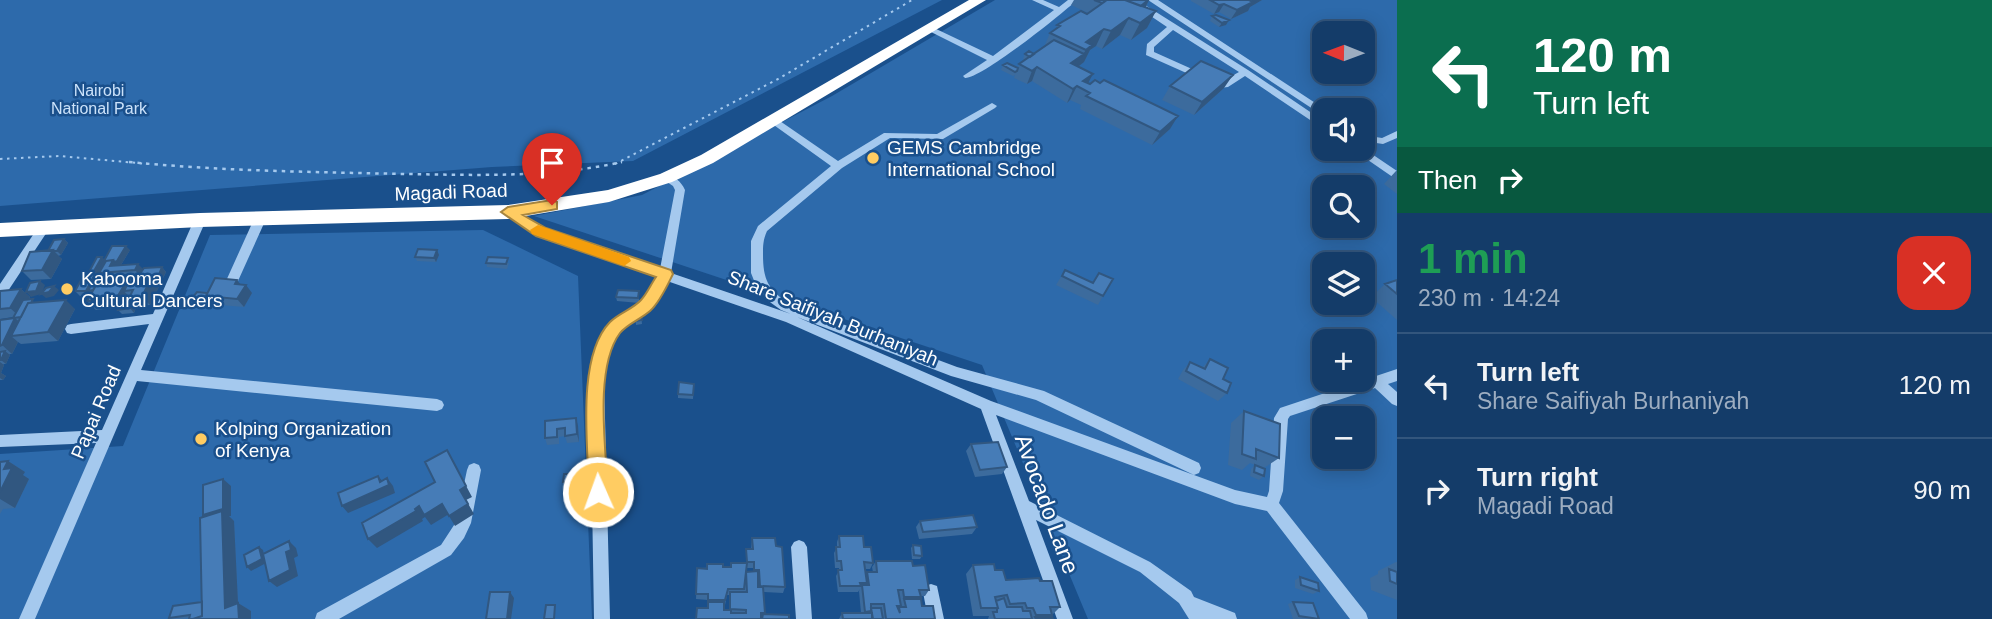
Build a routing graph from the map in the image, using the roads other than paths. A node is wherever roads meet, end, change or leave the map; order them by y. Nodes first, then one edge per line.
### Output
1 (979, 0) edge
2 (1036, 0) edge
3 (1073, 0) edge
4 (1131, 0) edge
5 (1159, 1) edge
6 (1060, 10) junction
7 (1173, 26) junction
8 (929, 29) junction
9 (995, 60) junction
10 (1245, 72) junction
11 (968, 76) dead end
12 (1312, 105) edge
13 (992, 106) dead end
14 (1312, 118) edge
15 (774, 121) junction
16 (1397, 134) edge
17 (1375, 140) edge
18 (1375, 161) edge
19 (838, 166) junction
20 (1397, 176) edge
21 (666, 178) junction
22 (508, 212) junction
23 (260, 219) junction
24 (200, 220) junction
25 (43, 229) junction
26 (0, 230) edge
27 (665, 274) junction
28 (232, 281) edge
29 (0, 294) edge
30 (157, 318) junction
31 (71, 329) dead end
32 (132, 375) junction
33 (1397, 375) edge
34 (1377, 382) junction
35 (1397, 400) edge
36 (437, 405) dead end
37 (986, 405) junction
38 (106, 436) junction
39 (0, 441) edge
40 (1194, 468) dead end
41 (474, 470) dead end
42 (1271, 505) junction
43 (1023, 506) junction
44 (799, 547) dead end
45 (931, 592) edge
46 (1188, 603) junction
47 (27, 619) edge
48 (323, 619) edge
49 (602, 619) edge
50 (804, 619) edge
51 (936, 619) edge
52 (1065, 619) edge
53 (1198, 619) edge
54 (1229, 619) edge
55 (1360, 619) edge

1 - 8 highway, Magadi Road
2 - 6 street
3 - 6 street
4 - 7 street
5 - 12 street
6 - 9 street
7 - 10 street
7 - 10 street
8 - 9 street
8 - 15 highway, Magadi Road
9 - 11 street
10 - 14 street
13 - 19 street
15 - 19 street
15 - 21 highway, Magadi Road
16 - 17 street
18 - 20 street
19 - 40 street
21 - 22 highway, Magadi Road
21 - 27 street
22 - 23 highway, Magadi Road
22 - 27 street, Share Saifiyah Burhaniyah
23 - 24 highway, Magadi Road
23 - 28 street
24 - 25 highway, Magadi Road
24 - 30 street, Papai Road
25 - 26 highway, Magadi Road
25 - 29 street
27 - 37 street, Share Saifiyah Burhaniyah
27 - 49 street
30 - 31 street
30 - 32 street, Papai Road
32 - 36 street
32 - 38 street, Papai Road
33 - 34 street
34 - 35 street
34 - 42 street
37 - 42 street, Share Saifiyah Burhaniyah
37 - 43 street, Avocado Lane
38 - 39 street
38 - 47 street, Papai Road
41 - 48 street
42 - 55 street
43 - 46 street
43 - 52 street, Avocado Lane
44 - 50 street
45 - 51 street
46 - 53 street
46 - 54 street

